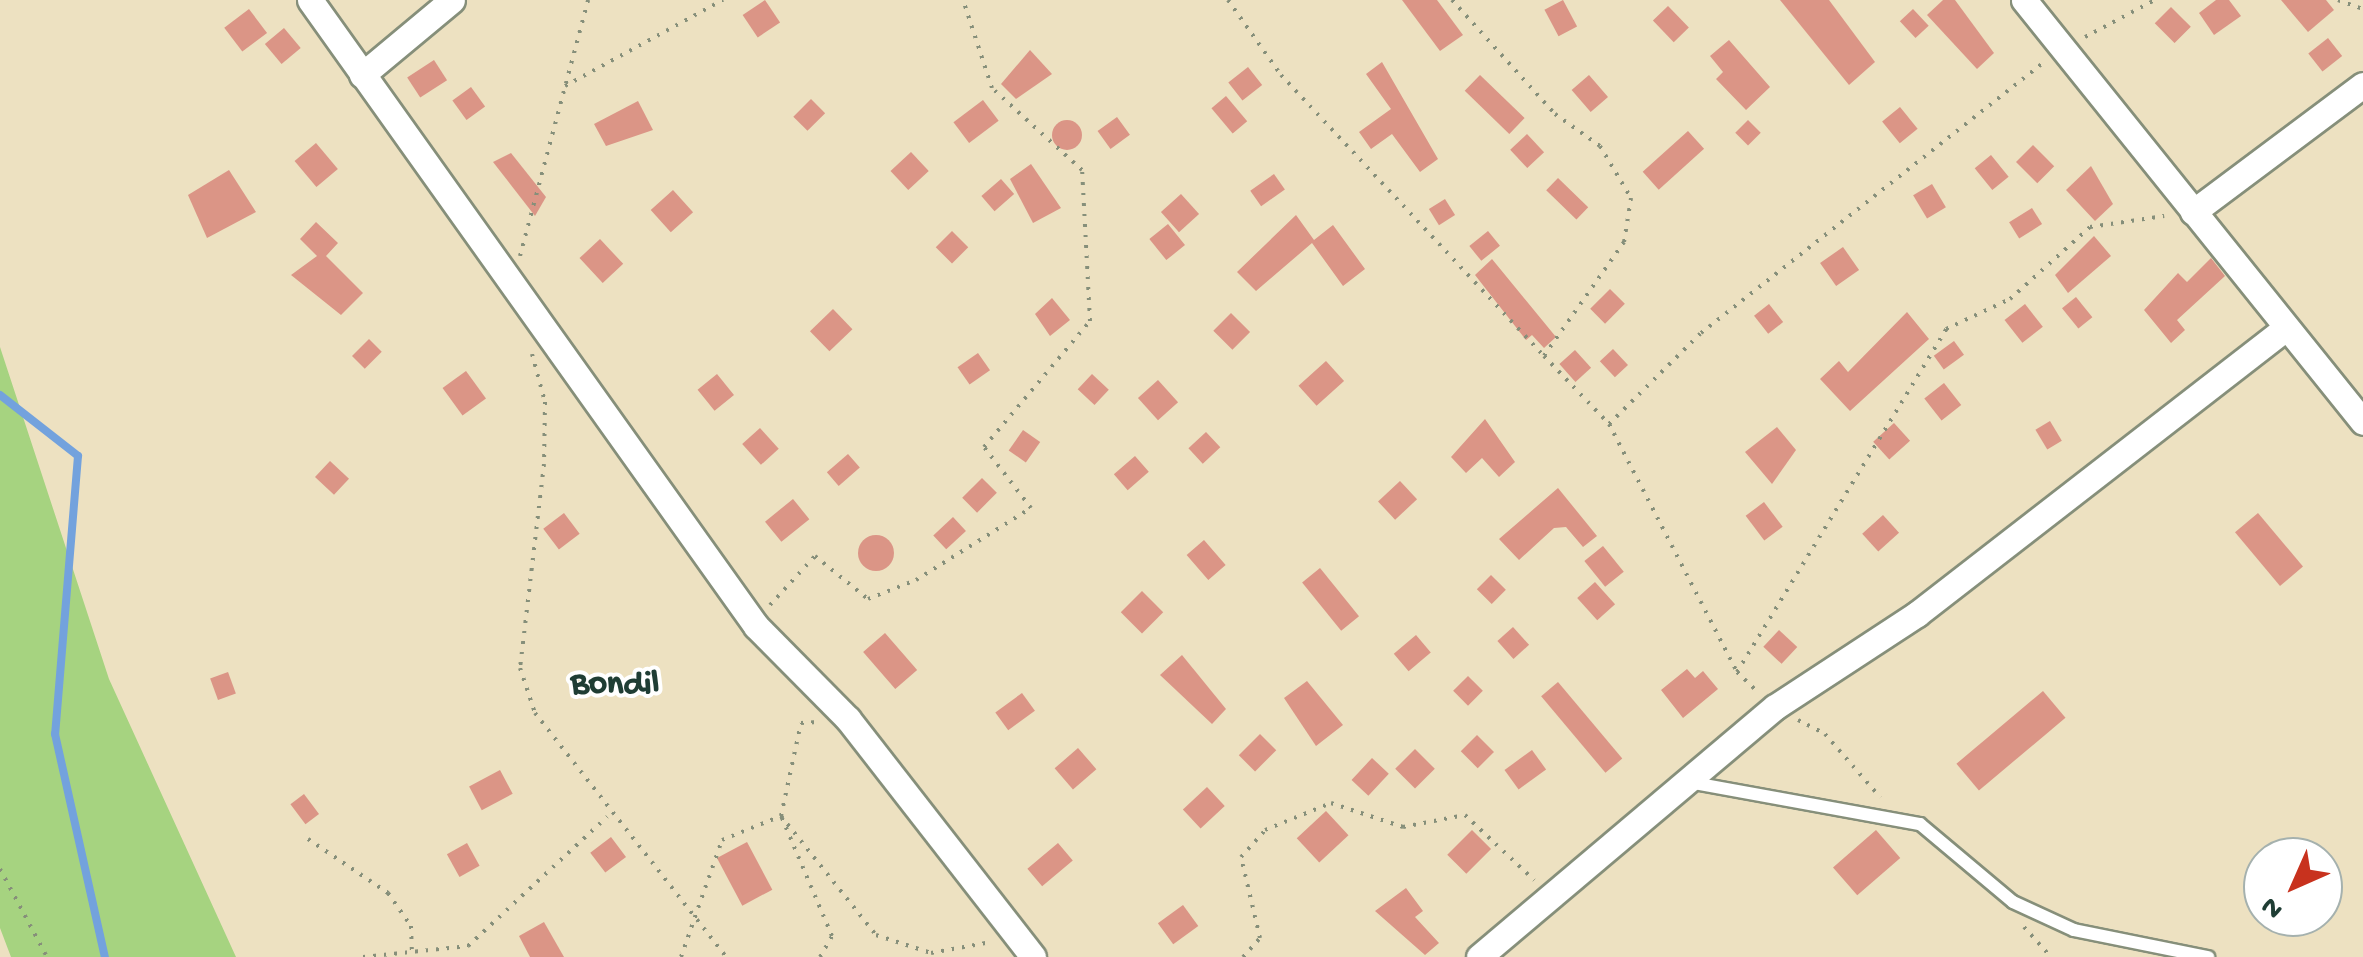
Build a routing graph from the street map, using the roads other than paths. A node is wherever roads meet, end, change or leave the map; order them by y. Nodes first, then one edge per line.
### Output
1 (310, 0) edge
2 (452, 0) edge
3 (2024, 0) edge
4 (362, 75) junction
5 (2363, 85) edge
6 (2193, 212) junction
7 (2286, 328) junction
8 (2363, 422) edge
9 (1686, 782) junction
10 (1033, 957) edge
11 (1479, 957) edge
12 (2208, 957) edge

1 - 4 street
2 - 4 street
3 - 6 street
4 - 10 street
5 - 6 street
6 - 7 street
7 - 8 street
7 - 9 street
9 - 11 street
9 - 12 lane

